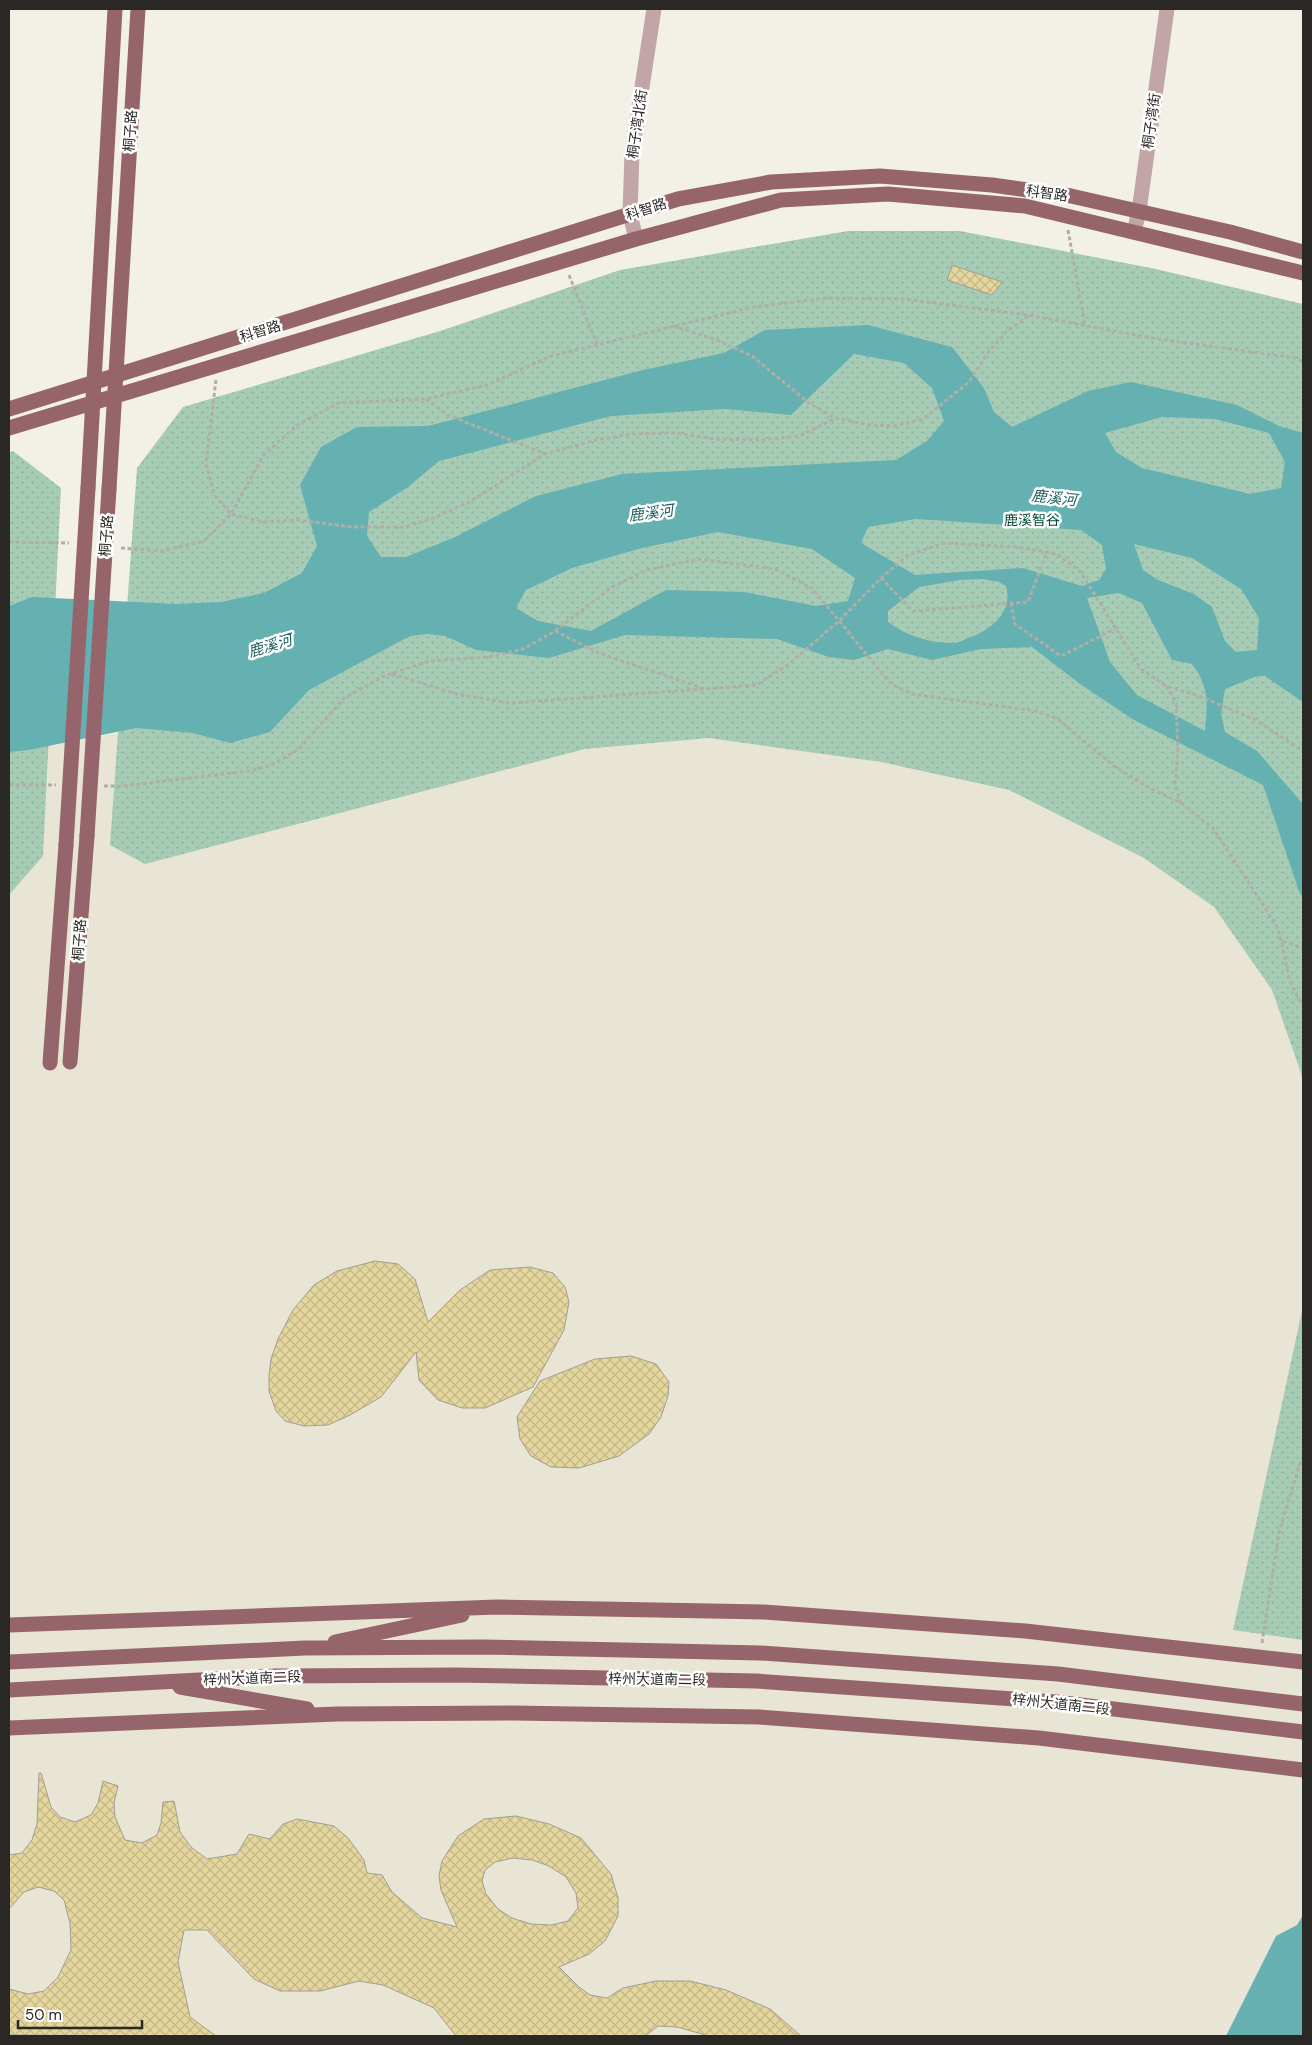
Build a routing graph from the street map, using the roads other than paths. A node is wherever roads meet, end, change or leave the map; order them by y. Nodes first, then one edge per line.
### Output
1 (115, 9) edge
2 (138, 9) edge
3 (654, 9) edge
4 (1167, 9) edge
5 (1139, 211) junction
6 (630, 214) junction
7 (1134, 232) junction
8 (636, 239) junction
9 (1303, 252) edge
10 (1303, 273) edge
11 (114, 376) junction
12 (93, 383) junction
13 (113, 395) junction
14 (92, 401) junction
15 (9, 409) edge
16 (9, 428) edge
17 (50, 1062) joint
18 (70, 1062) joint
19 (497, 1607) junction
20 (9, 1626) edge
21 (305, 1648) junction
22 (9, 1662) edge
23 (1303, 1662) edge
24 (151, 1682) junction
25 (9, 1690) edge
26 (1303, 1704) edge
27 (336, 1714) junction
28 (9, 1728) edge
29 (1303, 1732) edge
30 (1303, 1770) edge

1 - 12 main road, 桐子路
2 - 11 main road, 桐子路
3 - 6 street, 桐子湾北街
4 - 5 street, 桐子湾街
5 - 6 main road, 科智路
5 - 7 street, 桐子湾街
5 - 9 main road, 科智路
6 - 8 street, 桐子湾北街
6 - 11 main road, 科智路
7 - 8 main road, 科智路
7 - 10 main road, 科智路
8 - 13 main road, 科智路
11 - 12 main road, 科智路
11 - 13 main road, 桐子路
12 - 14 main road, 桐子路
12 - 15 main road, 科智路
13 - 14 main road, 科智路
13 - 18 main road, 桐子路, bridge
14 - 16 main road, 科智路
14 - 17 main road, 桐子路, bridge
17 - 18 street
19 - 20 main road
19 - 21 main road
19 - 23 main road
21 - 22 main road, 梓州大道南二段
21 - 26 main road, 梓州大道南二段
24 - 25 main road, 梓州大道南二段
24 - 27 main road
24 - 29 main road, 梓州大道南二段
27 - 28 main road
27 - 30 main road

